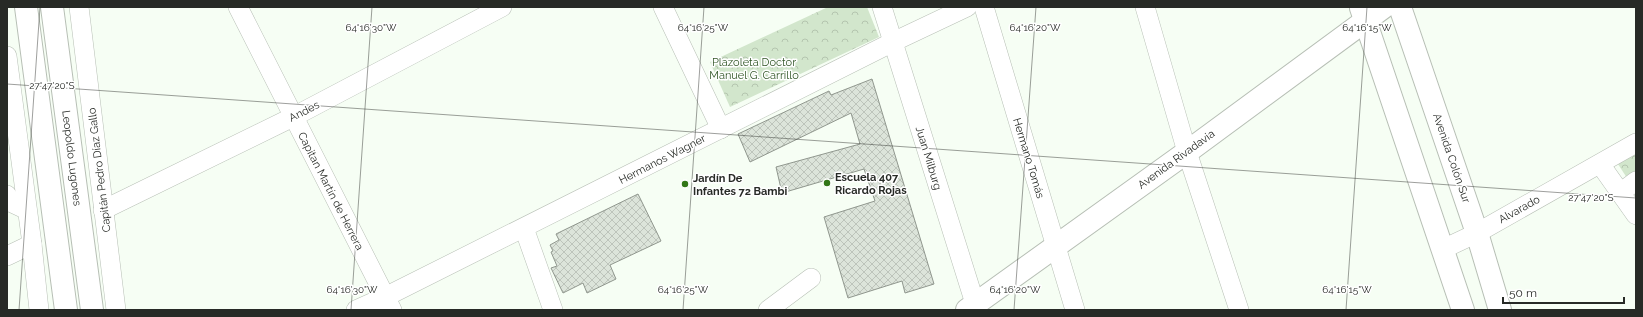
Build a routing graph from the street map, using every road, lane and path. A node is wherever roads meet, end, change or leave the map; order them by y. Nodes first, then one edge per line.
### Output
1 (26, 7) edge
2 (52, 7) edge
3 (79, 7) edge
4 (238, 7) edge
5 (502, 7) edge
6 (663, 7) edge
7 (882, 7) edge
8 (967, 7) edge
9 (984, 7) edge
10 (1145, 7) edge
11 (1384, 7) edge
12 (1400, 7) edge
13 (1364, 14) edge
14 (893, 42) junction
15 (7, 56) edge
16 (293, 117) junction
17 (721, 129) junction
18 (1636, 143) edge
19 (1187, 152) junction
20 (1600, 164) junction
21 (1636, 181) edge
22 (1620, 193) junction
23 (7, 195) edge
24 (27, 210) junction
25 (104, 210) junction
26 (1636, 215) edge
27 (524, 228) junction
28 (1478, 233) junction
29 (32, 244) junction
30 (1056, 246) junction
31 (1443, 249) junction
32 (7, 256) edge
33 (811, 278) dead end
34 (388, 304) edge
35 (973, 308) edge
36 (39, 310) edge
37 (66, 310) edge
38 (92, 310) edge
39 (116, 310) edge
40 (356, 310) edge
41 (553, 310) edge
42 (768, 310) edge
43 (1075, 310) edge
44 (1239, 310) edge
45 (1463, 310) edge
46 (1500, 310) edge

1 - 37 main road
2 - 38 main road, Leopoldo Lugones
3 - 25 street, Capitán Pedro Díaz Gallo
4 - 16 street, Capitan Martín de Herrera
5 - 16 street, Andes
6 - 17 street
7 - 14 street, Juan Milburg
8 - 14 street, Hermanos Wagner
9 - 30 street, Hermano Tomás
10 - 19 street
11 - 13 main road, Avenida Rivadavia
12 - 28 main road, Avenida Colón Sur
13 - 19 main road, Avenida Rivadavia
13 - 31 main road
14 - 17 street, Hermanos Wagner
14 - 35 street, Juan Milburg
15 - 24 street
16 - 25 street, Andes
16 - 34 street, Capitan Martín de Herrera
17 - 27 street, Hermanos Wagner
18 - 20 street, Alvarado
19 - 30 main road, Avenida Rivadavia
19 - 44 street
20 - 22 street
20 - 28 street, Alvarado
21 - 22 street
22 - 26 street
23 - 24 street
24 - 29 street
25 - 39 street, Capitán Pedro Díaz Gallo
27 - 34 street, Hermanos Wagner
27 - 41 street
28 - 31 street, Alvarado
28 - 46 main road, Avenida Colón Sur
29 - 32 street
29 - 36 street
30 - 35 main road, Avenida Rivadavia
30 - 43 street, Hermano Tomás
31 - 45 main road
33 - 42 street
34 - 40 street, Hermanos Wagner

